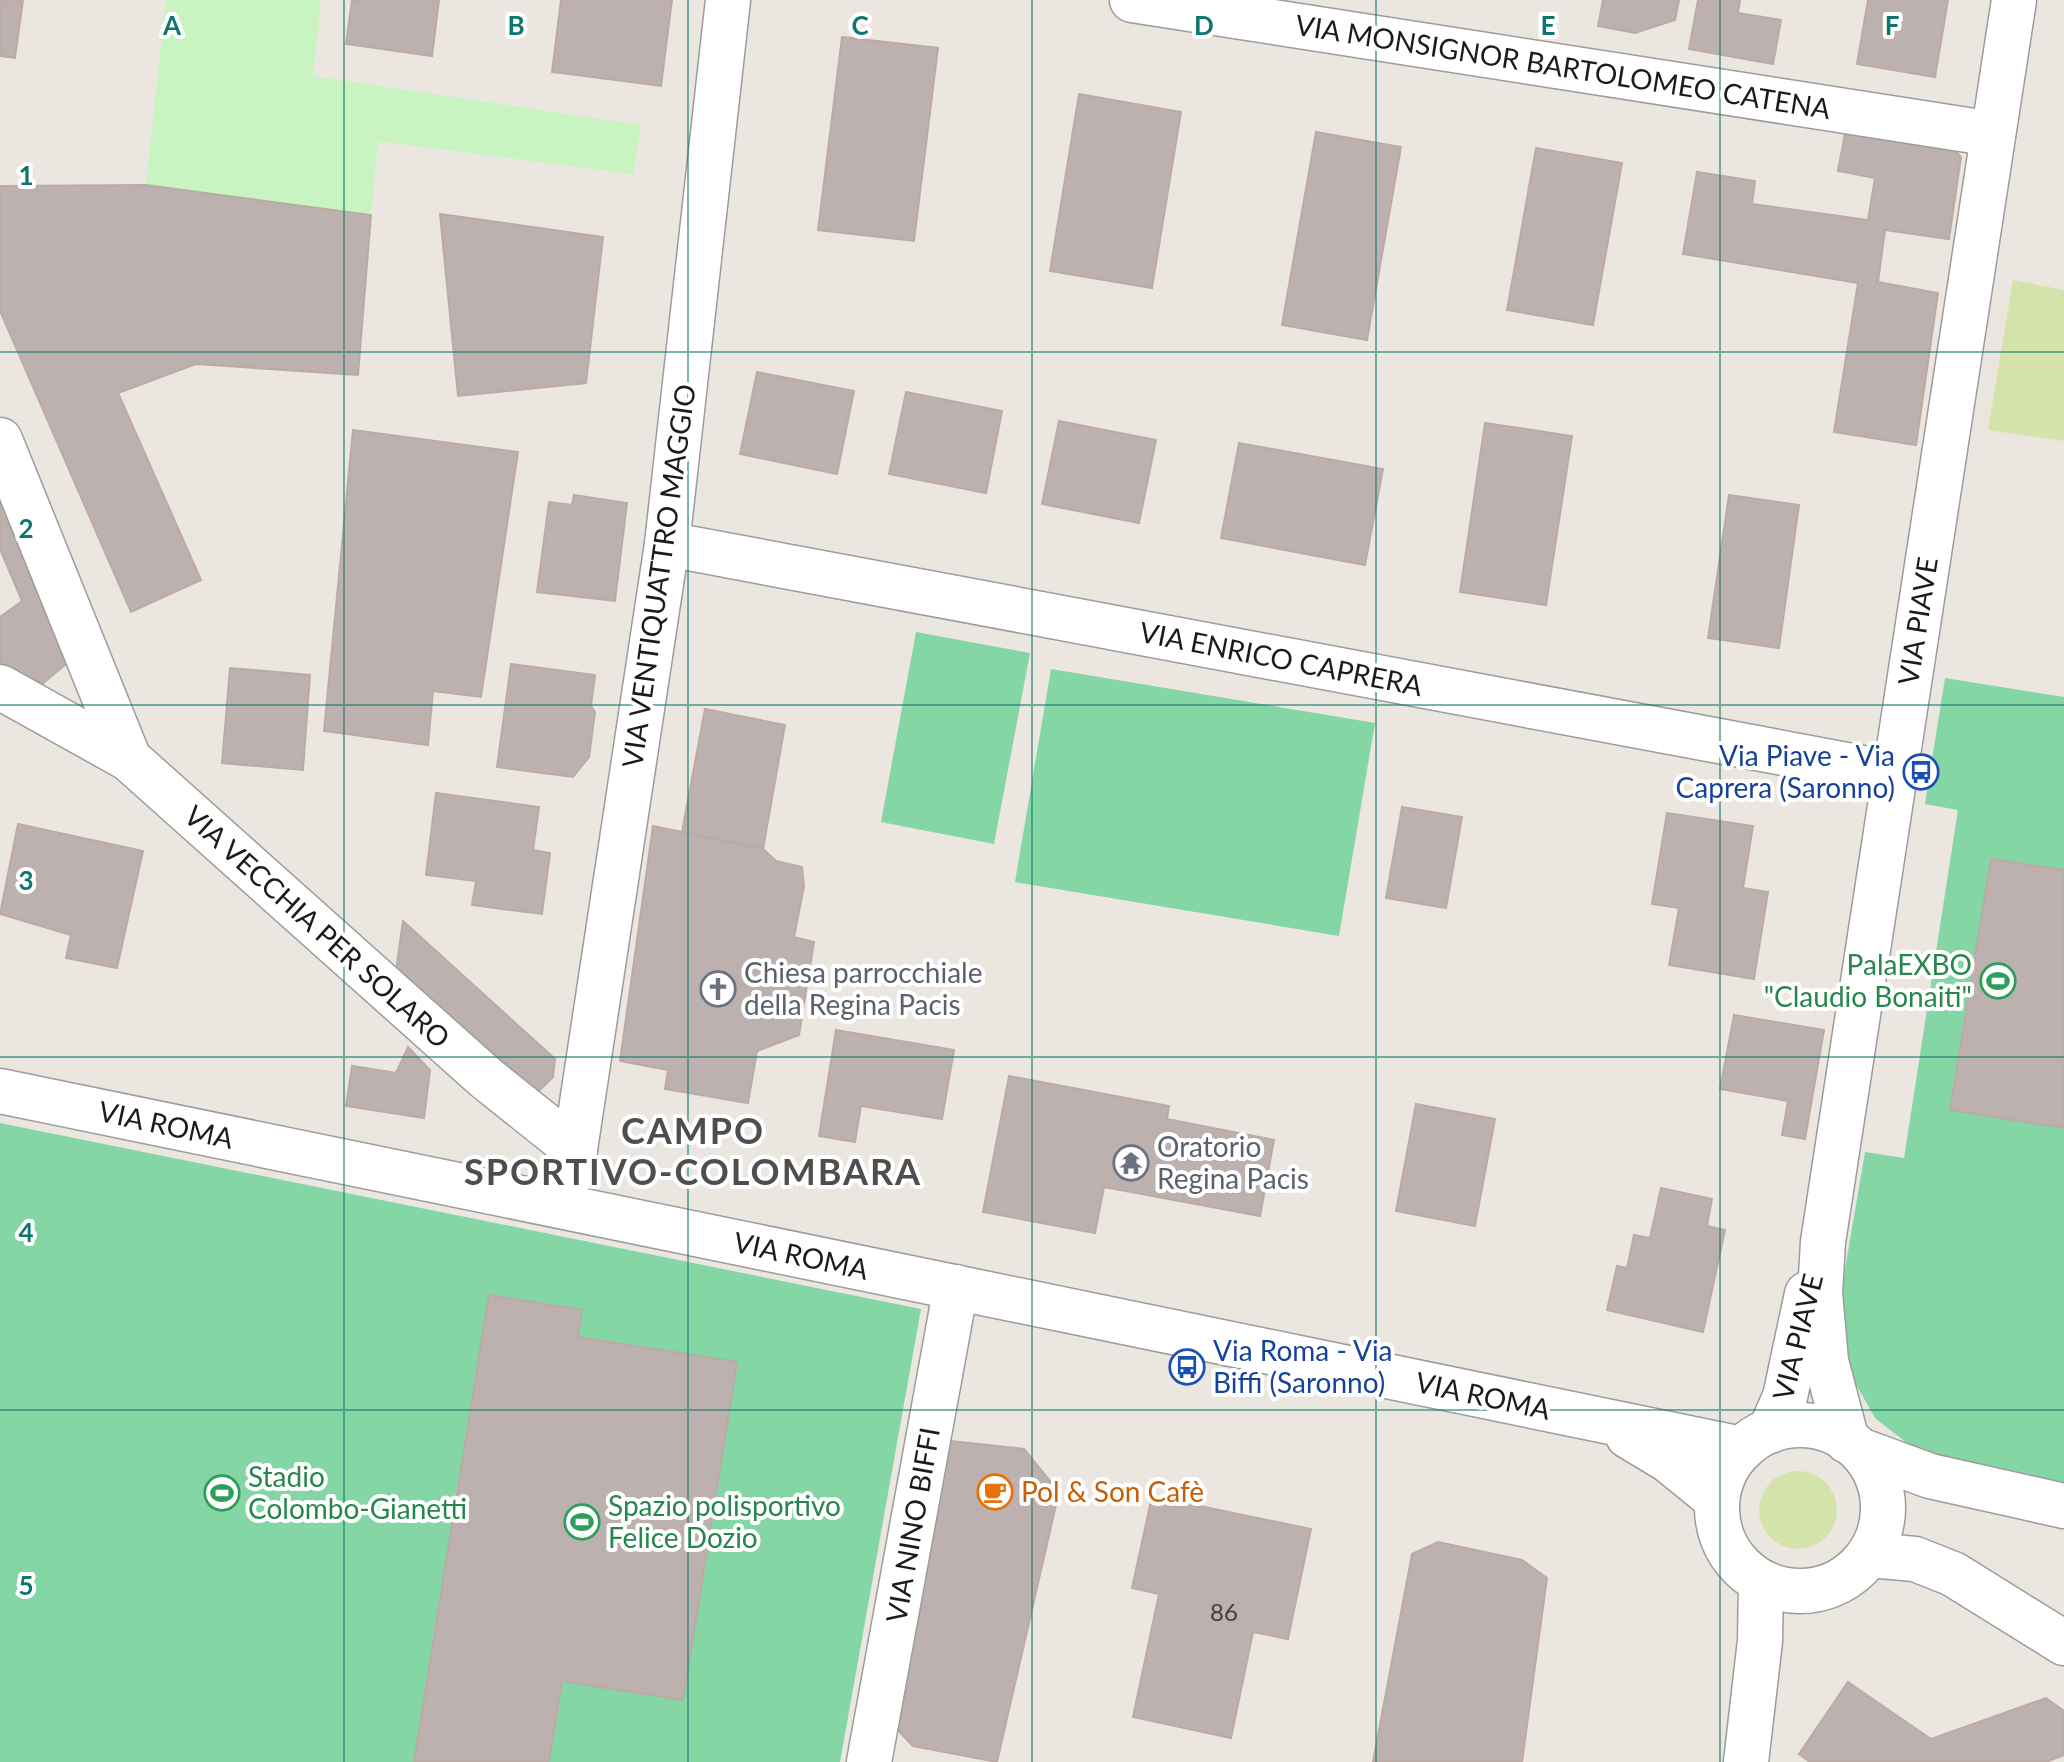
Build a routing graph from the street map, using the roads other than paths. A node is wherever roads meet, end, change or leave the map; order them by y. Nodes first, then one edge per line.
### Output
1 (728, 0) edge
2 (1132, 0) edge
3 (2014, 0) edge
4 (1993, 134) junction
5 (0, 440) edge
6 (667, 544) junction
7 (0, 687) edge
8 (129, 759) junction
9 (1895, 774) junction
10 (0, 1091) edge
11 (575, 1149) junction
12 (566, 1207) junction
13 (1823, 1242) junction
14 (956, 1287) junction
15 (1602, 1421) junction
16 (1756, 1440) junction
17 (1855, 1446) junction
18 (1716, 1499) junction
19 (2064, 1506) edge
20 (1870, 1555) junction
21 (1761, 1582) junction
22 (1806, 1591) junction
23 (2064, 1643) edge
24 (869, 1762) edge
25 (1746, 1762) edge
26 (1753, 1762) edge

1 - 6 street, VIA VENTIQUATTRO MAGGIO
2 - 4 street, VIA MONSIGNOR BARTOLOMEO CATENA
3 - 4 street, VIA PIAVE
4 - 9 street, VIA PIAVE
5 - 8 street
6 - 9 street, VIA ENRICO CAPRERA
6 - 11 street, VIA VENTIQUATTRO MAGGIO
7 - 8 street, VIA VECCHIA PER SOLARO
8 - 11 street, VIA VECCHIA PER SOLARO
9 - 13 street, VIA PIAVE
10 - 12 street, VIA ROMA
11 - 12 street
12 - 14 street, VIA ROMA
13 - 16 street, VIA PIAVE
13 - 17 street, VIA PIAVE
14 - 15 street, VIA ROMA
14 - 24 street, VIA NINO BIFFI
15 - 16 street, VIA ROMA
15 - 18 street, VIA ROMA
16 - 17 street
16 - 18 street
17 - 19 street
17 - 20 street
18 - 21 street
20 - 22 street
20 - 23 street
21 - 22 street
21 - 25 street
22 - 26 street

